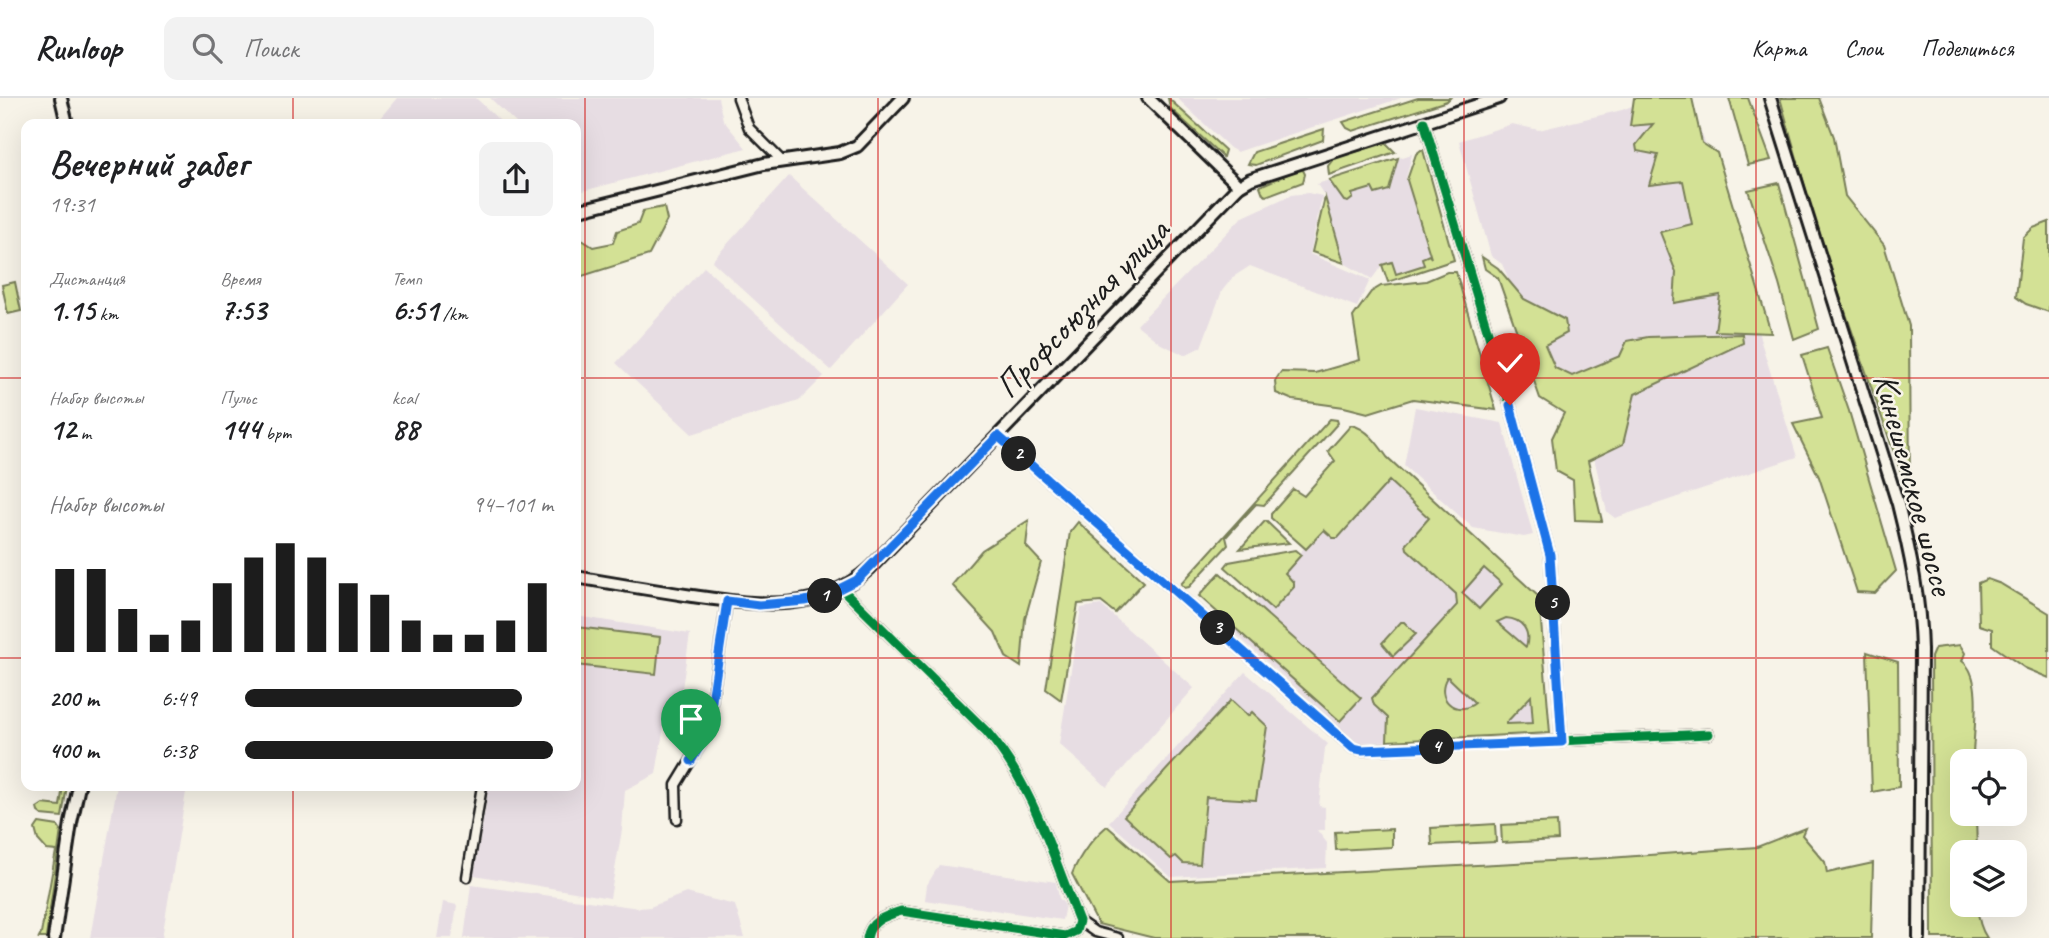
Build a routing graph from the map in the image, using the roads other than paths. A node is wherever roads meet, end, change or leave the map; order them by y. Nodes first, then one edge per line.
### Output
1 (61, 98) edge
2 (738, 98) edge
3 (903, 98) edge
4 (1148, 98) edge
5 (1499, 98) edge
6 (1770, 98) edge
7 (66, 119) edge
8 (1424, 121) junction
9 (782, 161) junction
10 (1238, 186) junction
11 (581, 210) edge
12 (998, 436) junction
13 (581, 579) edge
14 (842, 589) junction
15 (727, 601) junction
16 (1709, 734) dead end
17 (1562, 742) junction
18 (78, 791) edge
19 (481, 791) edge
20 (677, 819) dead end
21 (467, 877) dead end
22 (1080, 921) junction
23 (868, 934) edge
24 (1065, 936) edge
25 (54, 938) edge
26 (1118, 938) edge
27 (1919, 938) edge

1 - 7 main road
2 - 9 street
3 - 9 main road
4 - 10 main road
5 - 8 main road, Профсоюзная улица
6 - 27 main road, Кинешемское шоссе
8 - 10 main road, Профсоюзная улица
8 - 17 street
9 - 11 main road
10 - 12 main road, Профсоюзная улица
12 - 14 main road, Профсоюзная улица
12 - 17 street
13 - 15 main road, Профсоюзная улица
14 - 15 main road, Профсоюзная улица
14 - 22 street
15 - 20 street
16 - 17 street
18 - 25 main road
19 - 21 street
22 - 24 street
22 - 26 street
23 - 24 street

